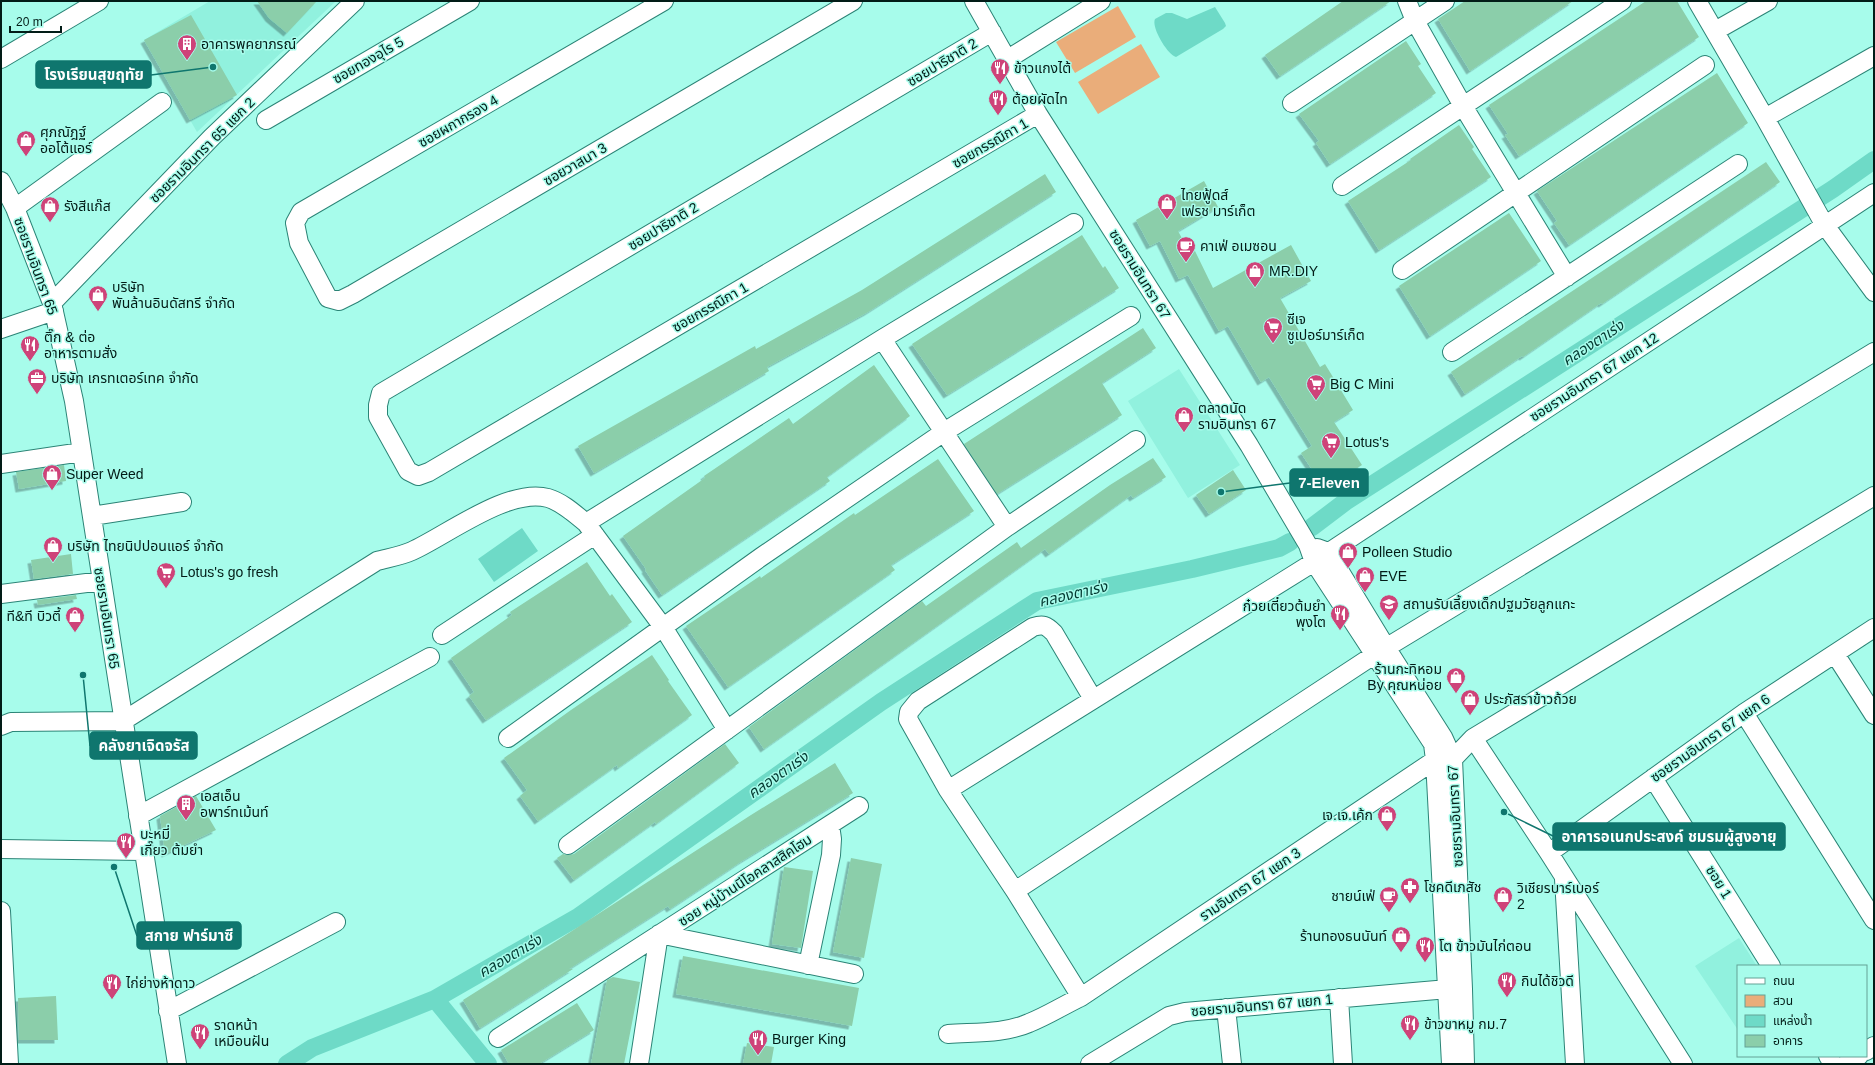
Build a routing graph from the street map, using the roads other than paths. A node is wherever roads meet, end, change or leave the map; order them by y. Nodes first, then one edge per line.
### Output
1 (99, 1) edge
2 (355, 1) edge
3 (470, 1) edge
4 (664, 1) edge
5 (853, 1) edge
6 (974, 1) edge
7 (1102, 1) edge
8 (1407, 1) edge
9 (1445, 1) edge
10 (1622, 1) edge
11 (1697, 1) edge
12 (1768, 1) edge
13 (1415, 21) junction
14 (1715, 30) junction
15 (992, 32) junction
16 (1874, 56) edge
17 (1, 59) edge
18 (1008, 59) junction
19 (1705, 65) dead end
20 (162, 102) dead end
21 (1292, 103) dead end
22 (1463, 106) junction
23 (1038, 114) junction
24 (1765, 118) junction
25 (266, 120) dead end
26 (1738, 164) dead end
27 (1, 182) edge
28 (1342, 186) dead end
29 (1515, 193) junction
30 (1874, 193) edge
31 (14, 208) junction
32 (1074, 223) dead end
33 (1824, 224) junction
34 (309, 264) joint
35 (1402, 270) dead end
36 (1567, 277) junction
37 (1874, 292) edge
38 (53, 307) junction
39 (1131, 316) dead end
40 (1, 329) edge
41 (882, 339) junction
42 (1452, 352) dead end
43 (1874, 352) edge
44 (944, 432) junction
45 (1136, 440) dead end
46 (393, 444) joint
47 (82, 452) junction
48 (1, 464) edge
49 (1874, 496) edge
50 (182, 502) dead end
51 (92, 516) junction
52 (1007, 527) junction
53 (590, 529) junction
54 (1321, 557) junction
55 (102, 581) junction
56 (1, 594) edge
57 (663, 627) junction
58 (1874, 628) edge
59 (442, 635) dead end
60 (1380, 652) junction
61 (1835, 654) junction
62 (430, 657) dead end
63 (1093, 699) junction
64 (1744, 713) junction
65 (1874, 715) edge
66 (124, 722) junction
67 (1, 726) edge
68 (727, 730) junction
69 (508, 738) dead end
70 (1474, 738) junction
71 (1444, 760) junction
72 (1653, 778) junction
73 (948, 790) junction
74 (859, 806) dead end
75 (138, 816) junction
76 (830, 825) junction
77 (568, 845) dead end
78 (1, 849) edge
79 (143, 851) junction
80 (1550, 853) junction
81 (1564, 877) junction
82 (1015, 891) junction
83 (1, 911) edge
84 (1874, 920) edge
85 (336, 922) dead end
86 (659, 934) junction
87 (808, 965) junction
88 (1771, 965) edge
89 (854, 974) dead end
90 (1448, 989) junction
91 (1081, 997) junction
92 (1339, 998) junction
93 (1226, 1008) junction
94 (168, 1011) junction
95 (948, 1034) dead end
96 (498, 1038) dead end
97 (1857, 1057) edge
98 (9, 1064) edge
99 (176, 1064) edge
100 (639, 1064) edge
101 (1090, 1064) edge
102 (1232, 1064) edge
103 (1343, 1064) edge
104 (1451, 1064) edge
105 (1465, 1064) edge
106 (1575, 1064) edge
107 (1683, 1064) edge
108 (1846, 1064) edge

1 - 17 street
2 - 38 street, ซอยรามอินทรา 65 แยก 2
3 - 25 street, ซอยทองอุไร 5
4 - 34 street, ซอยผกากรอง 4
5 - 34 street, ซอยวาสนา 3
6 - 15 street, ซอยรามอินทรา 67
7 - 18 street
8 - 13 street
9 - 13 street
10 - 22 street
11 - 14 street
12 - 14 street
13 - 21 street
13 - 22 street
14 - 24 street
15 - 18 street, ซอยรามอินทรา 67
15 - 46 street, ซอยปาริชาติ 2
16 - 24 street
18 - 23 street, ซอยรามอินทรา 67
19 - 29 street
20 - 31 street
22 - 28 street
22 - 29 street
23 - 46 street, ซอยกรรณิกา 1
23 - 54 street, ซอยรามอินทรา 67
24 - 33 street
26 - 36 street
27 - 31 street, ซอยรามอินทรา 65
29 - 35 street
29 - 36 street
30 - 33 street, ซอยรามอินทรา 67 แยก 12
31 - 38 street, ซอยรามอินทรา 65
32 - 41 street
33 - 37 street
33 - 54 street, ซอยรามอินทรา 67 แยก 12
36 - 42 street
38 - 40 street
38 - 47 street, ซอยรามอินทรา 65
39 - 44 street
41 - 44 street
41 - 53 street
43 - 60 street
44 - 52 street
44 - 57 street
45 - 52 street
47 - 48 street
47 - 51 street, ซอยรามอินทรา 65
49 - 70 street, รามอินทรา 67 แยก 3
50 - 51 street
51 - 55 street, ซอยรามอินทรา 65
52 - 68 street
53 - 57 street
53 - 59 street
53 - 66 street
54 - 60 street, ซอยรามอินทรา 67
54 - 63 street, ซอยรามอินทรา 67 แยก 12
55 - 56 street
55 - 66 street, ซอยรามอินทรา 65
57 - 68 street
57 - 69 street
58 - 61 street, ซอยรามอินทรา 67 แยก 6
60 - 71 street, ซอยรามอินทรา 67
60 - 82 street
61 - 64 street, ซอยรามอินทรา 67 แยก 6
61 - 65 street
62 - 75 street
63 - 73 street, ซอยรามอินทรา 67 แยก 12
63 - 73 street
64 - 72 street, ซอยรามอินทรา 67 แยก 6
64 - 84 street
66 - 67 street
66 - 75 street, ซอยรามอินทรา 65
68 - 77 street
70 - 71 street, รามอินทรา 67 แยก 3
70 - 80 street
71 - 90 street, ซอยรามอินทรา 67
71 - 91 street, รามอินทรา 67 แยก 3
71 - 105 street, ซอยรามอินทรา 67
72 - 80 street, ซอยรามอินทรา 67 แยก 6
72 - 88 street, ซอย 1
73 - 82 street
74 - 76 street, ซอย หมู่บ้านนีโอคลาสสิคโฮม
75 - 79 street, ซอยรามอินทรา 65
76 - 86 street, ซอย หมู่บ้านนีโอคลาสสิคโฮม
76 - 87 street, ซอย หมู่บ้านนีโอคลาสสิคโฮม
78 - 79 street
79 - 94 street, ซอยรามอินทรา 65
80 - 81 street
81 - 106 street
81 - 107 street
82 - 91 street
83 - 98 street
85 - 94 street
86 - 87 street, ซอย หมู่บ้านนีโอคลาสสิคโฮม
86 - 96 street, ซอย หมู่บ้านนีโอคลาสสิคโฮม
86 - 100 street
87 - 89 street, ซอย หมู่บ้านนีโอคลาสสิคโฮม
90 - 92 street, ซอยรามอินทรา 67 แยก 1
90 - 104 street, ซอยรามอินทรา 67
91 - 95 street, รามอินทรา 67 แยก 3
92 - 93 street, ซอยรามอินทรา 67 แยก 1
92 - 103 street
93 - 101 street, ซอยรามอินทรา 67 แยก 1
93 - 102 street
94 - 99 street, ซอยรามอินทรา 65
97 - 108 street

